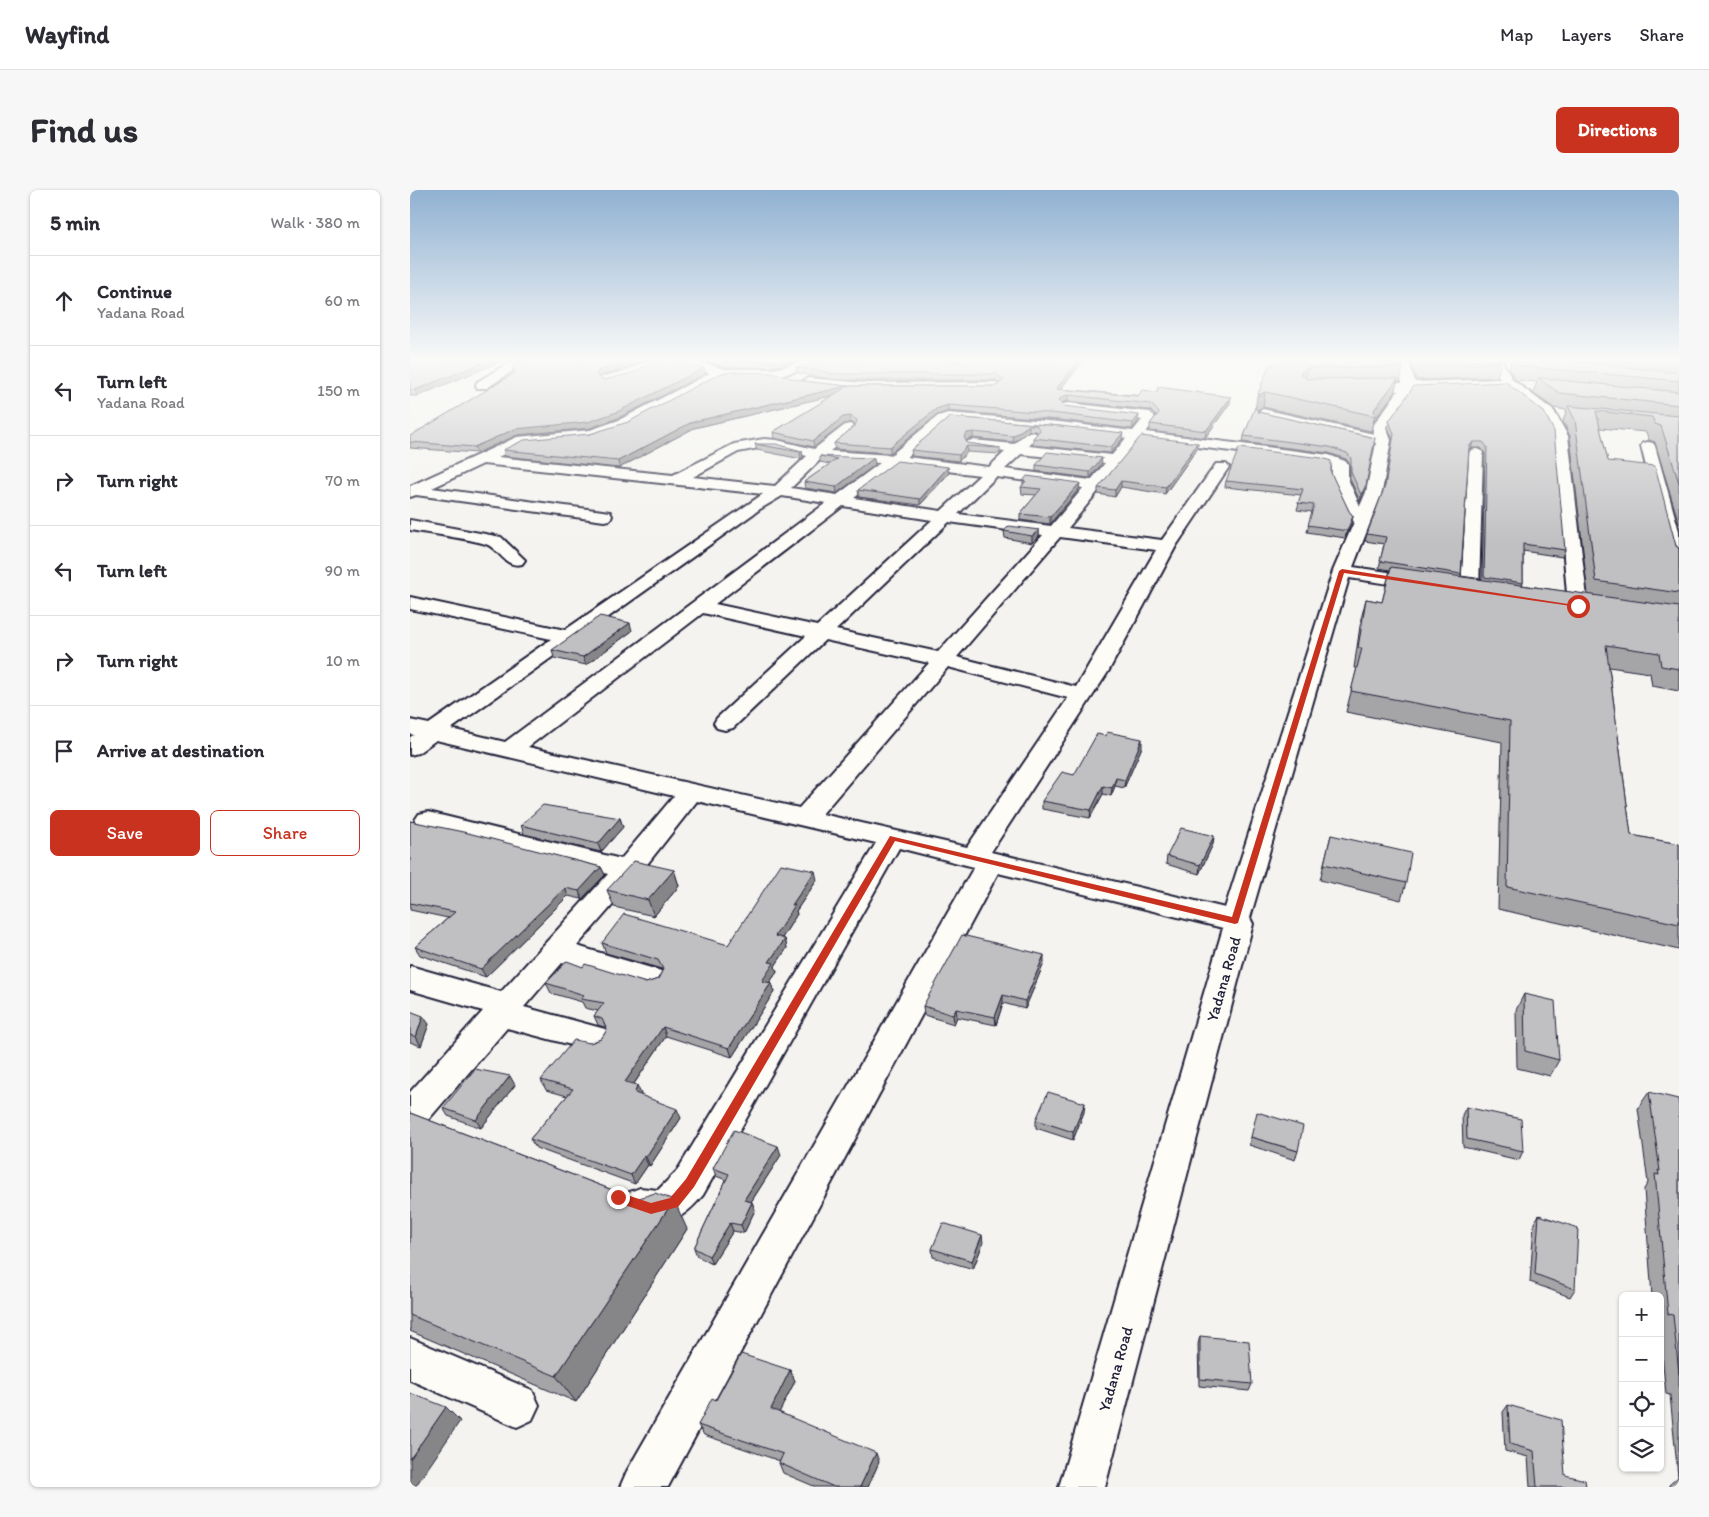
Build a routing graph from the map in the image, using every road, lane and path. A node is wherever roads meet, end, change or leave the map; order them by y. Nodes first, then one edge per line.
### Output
1 (627, 422) edge
2 (940, 422) edge
3 (1004, 422) edge
4 (1150, 422) edge
5 (1301, 422) edge
6 (1383, 422) edge
7 (1554, 422) edge
8 (850, 428) edge
9 (1138, 434) junction
10 (1384, 440) junction
11 (1025, 442) junction
12 (974, 444) edge
13 (1648, 446) dead end
14 (1476, 453) dead end
15 (817, 454) junction
16 (479, 459) junction
17 (894, 460) junction
18 (1116, 460) junction
19 (1221, 467) dead end
20 (993, 472) junction
21 (674, 481) junction
22 (1096, 485) junction
23 (412, 491) edge
24 (779, 491) junction
25 (838, 502) junction
26 (604, 516) dead end
27 (945, 517) junction
28 (1362, 520) junction
29 (410, 525) edge
30 (1056, 531) junction
31 (1167, 546) junction
32 (516, 560) dead end
33 (1679, 564) edge
34 (1342, 571) junction
35 (1470, 589) junction
36 (1489, 592) edge
37 (410, 603) edge
38 (1558, 603) edge
39 (698, 606) junction
40 (822, 633) junction
41 (569, 637) junction
42 (944, 660) junction
43 (1082, 695) junction
44 (725, 723) dead end
45 (421, 730) edge
46 (410, 748) edge
47 (510, 749) junction
48 (690, 793) junction
49 (805, 818) junction
50 (428, 820) dead end
51 (892, 838) junction
52 (982, 859) junction
53 (627, 870) junction
54 (1235, 921) junction
55 (556, 950) junction
56 (410, 978) edge
57 (650, 979) dead end
58 (504, 1010) junction
59 (594, 1038) dead end
60 (417, 1115) edge
61 (610, 1194) edge
62 (410, 1358) edge
63 (517, 1405) dead end
64 (643, 1487) edge
65 (1082, 1487) edge

1 - 16 street
2 - 17 street
3 - 9 street
4 - 9 street
5 - 10 street
6 - 10 street, Yadana Road
7 - 38 street
8 - 15 street
9 - 18 street
9 - 28 street
10 - 28 street, Yadana Road
11 - 12 street
11 - 18 street
11 - 20 street
13 - 33 street
14 - 35 street
15 - 17 street
15 - 21 street
15 - 24 street
16 - 21 street
16 - 23 street
17 - 20 street
17 - 25 street
18 - 22 street
19 - 31 street
20 - 22 street
20 - 27 street
21 - 24 street
22 - 30 street
23 - 26 street
24 - 25 street
24 - 41 street
25 - 27 street
25 - 39 street
27 - 30 street
27 - 40 street
28 - 34 street, Yadana Road
29 - 32 street
30 - 31 street
30 - 42 street
31 - 43 street
34 - 35 street
34 - 54 street, Yadana Road
35 - 36 street
37 - 41 street
39 - 40 street
39 - 47 street
40 - 42 street
40 - 44 street
41 - 45 street
42 - 43 street
42 - 49 street
43 - 52 street
45 - 46 street
45 - 47 street
47 - 48 street
48 - 49 street
48 - 53 street
49 - 51 street
50 - 53 street
51 - 52 street
51 - 61 street
52 - 54 street
52 - 64 street
53 - 55 street
54 - 65 street, Yadana Road
55 - 57 street
55 - 58 street
56 - 58 street
58 - 59 street
58 - 60 street
62 - 63 street

